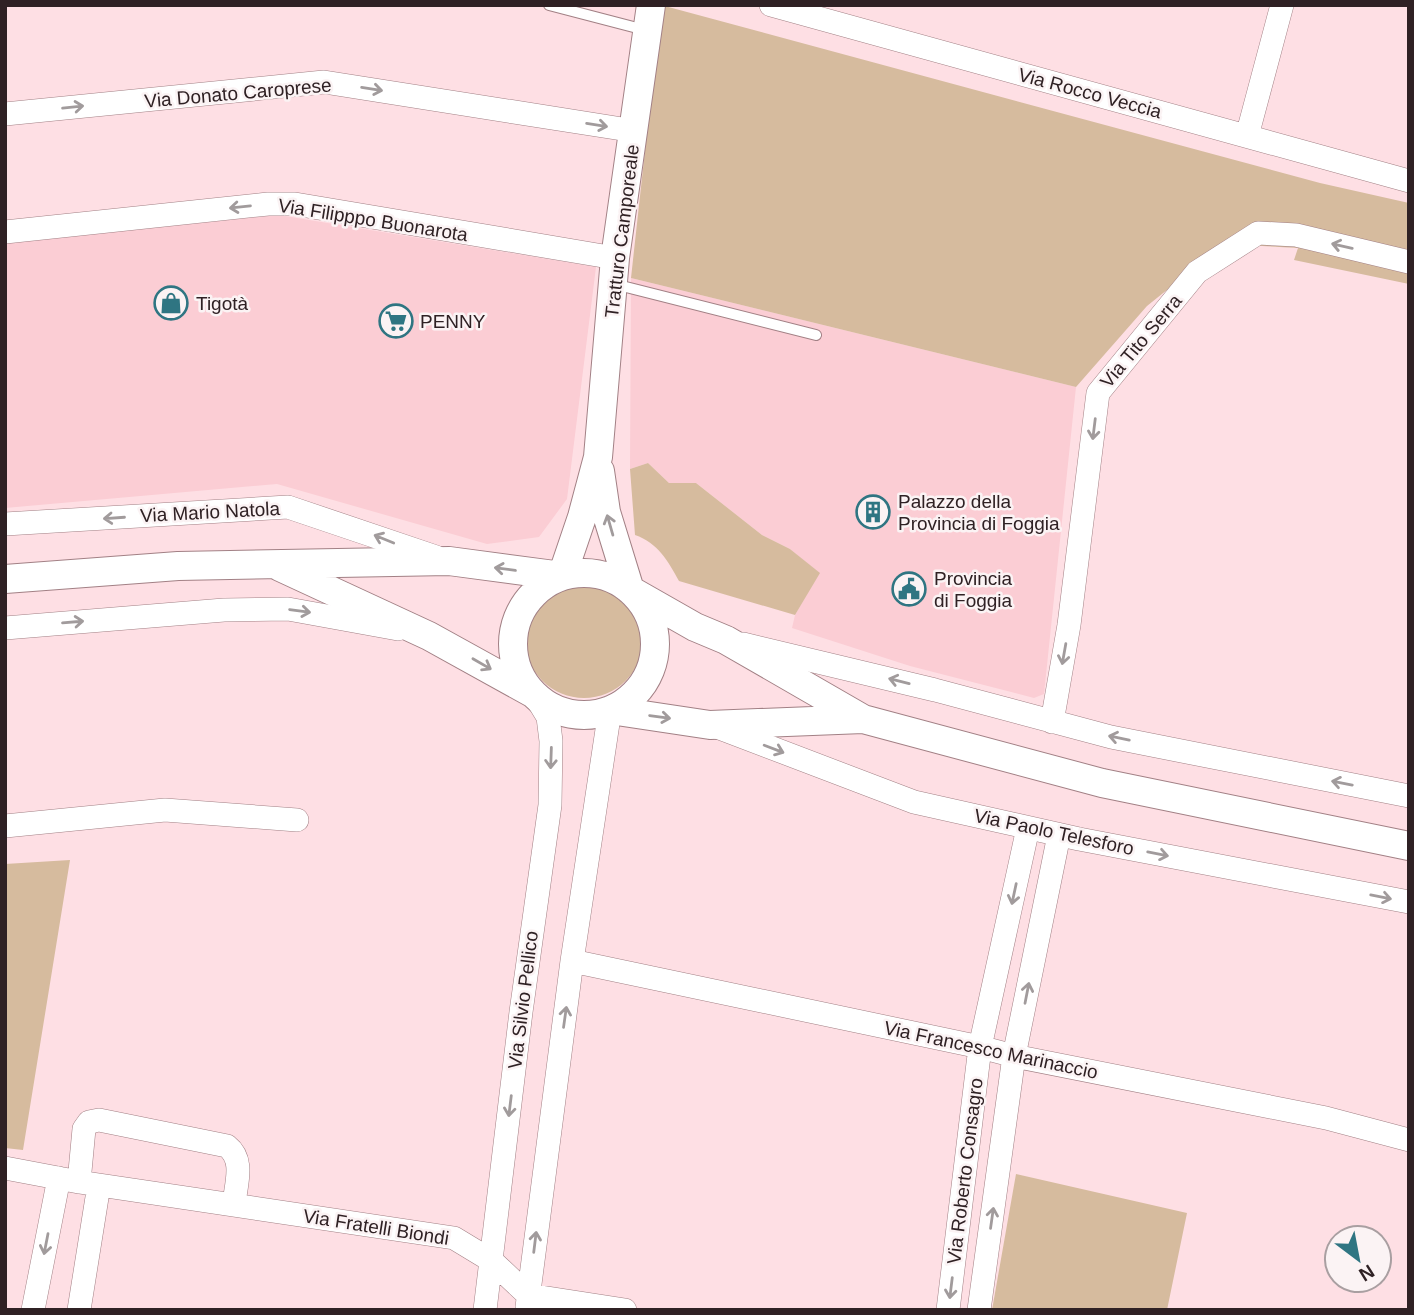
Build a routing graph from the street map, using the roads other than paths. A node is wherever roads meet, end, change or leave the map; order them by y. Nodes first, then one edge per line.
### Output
1 (549, 5) edge
2 (771, 5) edge
3 (1282, 5) edge
4 (649, 18) edge
5 (5, 114) edge
6 (635, 131) junction
7 (1247, 136) junction
8 (1409, 181) edge
9 (5, 232) edge
10 (1409, 262) edge
11 (615, 271) junction
12 (816, 335) dead end
13 (598, 457) junction
14 (5, 524) edge
15 (449, 561) junction
16 (272, 563) junction
17 (562, 576) junction
18 (5, 579) edge
19 (631, 590) junction
20 (5, 628) edge
21 (429, 636) junction
22 (726, 640) junction
23 (534, 694) junction
24 (610, 710) junction
25 (863, 719) junction
26 (1052, 722) junction
27 (710, 725) junction
28 (1409, 796) edge
29 (297, 820) dead end
30 (5, 826) edge
31 (1028, 828) junction
32 (1059, 835) junction
33 (1409, 846) edge
34 (1409, 902) edge
35 (572, 961) junction
36 (981, 1047) junction
37 (1014, 1056) junction
38 (1409, 1140) edge
39 (5, 1168) edge
40 (79, 1181) junction
41 (234, 1204) junction
42 (492, 1261) junction
43 (527, 1302) edge
44 (33, 1310) edge
45 (79, 1310) edge
46 (485, 1310) edge
47 (625, 1310) edge
48 (948, 1310) edge
49 (979, 1310) edge

1 - 4 lane
2 - 7 street, Via Rocco Veccia
3 - 7 street
4 - 6 street, Tratturo Camporeale
5 -> 6 street, Via Donato Caroprese
6 - 11 street, Tratturo Camporeale
7 - 8 street, Via Rocco Veccia
11 -> 9 street, Via Filipppo Buonarota
10 -> 26 street, Via Tito Serra
11 - 12 lane
11 - 13 street, Tratturo Camporeale
13 - 17 street, Tratturo Camporeale
19 -> 13 street, Tratturo Camporeale
15 -> 14 street, Via Mario Natola
15 - 16 street, Via Mario Natola
17 -> 15 street, Via Mario Natola
16 - 18 street, Via Mario Natola
16 - 21 street, Via Mario Natola
17 - 19 street
17 - 23 street
19 - 22 street, Via Paolo Telesforo
19 - 24 street
20 -> 21 street, Via Mario Natola
21 -> 23 street, Via Mario Natola
22 - 25 street, Via Paolo Telesforo
26 -> 22 street, Via Paolo Telesforo
23 - 24 street
23 -> 42 street, Via Silvio Pellico
24 -> 27 street, Via Paolo Telesforo
24 - 35 street
25 - 27 street, Via Paolo Telesforo
25 - 33 street, Via Paolo Telesforo
28 -> 26 street, Via Paolo Telesforo
27 -> 31 street, Via Paolo Telesforo
29 - 30 street
31 - 32 street, Via Paolo Telesforo
31 -> 36 street, Via Roberto Consagro
32 -> 34 street, Via Paolo Telesforo
37 -> 32 street, Via Roberto Consagro
35 - 36 street, Via Francesco Marinaccio
43 -> 35 street
36 - 37 street, Via Francesco Marinaccio
36 -> 48 street, Via Roberto Consagro
37 - 38 street, Via Francesco Marinaccio
49 -> 37 street, Via Roberto Consagro
39 - 40 street, Via Fratelli Biondi
40 - 41 street, Via Fratelli Biondi
40 - 41 street
40 -> 44 street
40 - 45 street
41 - 42 street, Via Fratelli Biondi
42 - 43 street, Via Fratelli Biondi
42 - 46 street, Via Silvio Pellico
43 - 47 street

